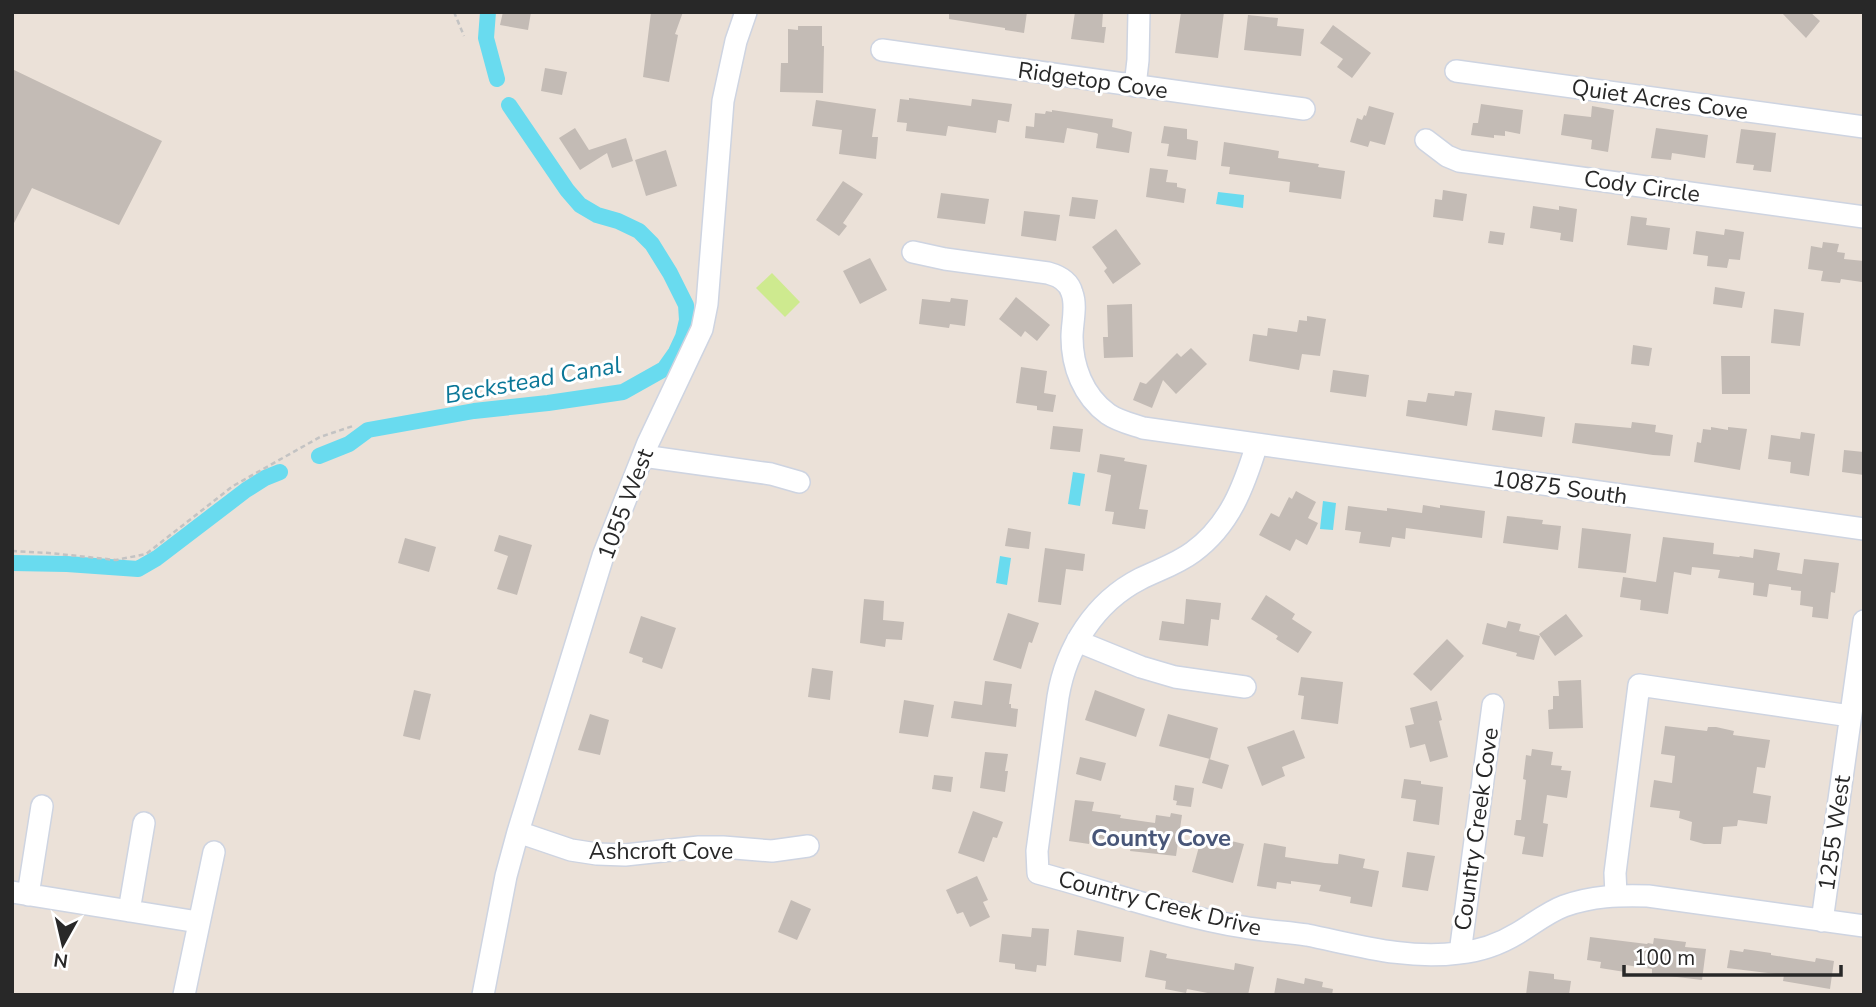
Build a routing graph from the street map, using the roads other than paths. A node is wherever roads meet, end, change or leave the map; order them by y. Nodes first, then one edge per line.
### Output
1 (746, 12) edge
2 (1139, 12) edge
3 (882, 50) dead end
4 (1456, 71) dead end
5 (1135, 86) junction
6 (1304, 109) dead end
7 (1864, 127) edge
8 (1426, 140) dead end
9 (1864, 217) edge
10 (913, 252) dead end
11 (1257, 444) junction
12 (643, 456) junction
13 (799, 482) dead end
14 (1864, 529) edge
15 (1864, 621) edge
16 (1077, 641) junction
17 (1245, 687) dead end
18 (1493, 705) dead end
19 (1850, 716) junction
20 (43, 806) dead end
21 (144, 823) dead end
22 (518, 832) junction
23 (808, 846) dead end
24 (214, 852) dead end
25 (20, 893) edge
26 (1616, 895) junction
27 (130, 911) junction
28 (1822, 920) junction
29 (198, 922) junction
30 (1864, 926) edge
31 (1460, 953) junction
32 (184, 995) edge
33 (483, 995) edge

1 - 12 street, 1055 West
2 - 5 street
3 - 5 street, Ridgetop Cove
4 - 7 street, Quiet Acres Cove
5 - 6 street, Ridgetop Cove
8 - 9 street, Cody Circle
10 - 11 street, 10875 South
11 - 14 street, 10875 South
11 - 16 street, Country Creek Drive
12 - 13 street
12 - 22 street, 1055 West
15 - 19 street, 1255 West
16 - 17 street
16 - 31 street, Country Creek Drive
18 - 31 street, Country Creek Cove
19 - 26 street
19 - 28 street, 1255 West
20 - 25 street
21 - 27 street
22 - 23 street, Ashcroft Cove
22 - 33 street, 1055 West
24 - 29 street
25 - 27 street
26 - 28 street, Country Creek Drive
26 - 31 street, Country Creek Drive
27 - 29 street
28 - 30 street, Country Creek Drive
29 - 32 street

